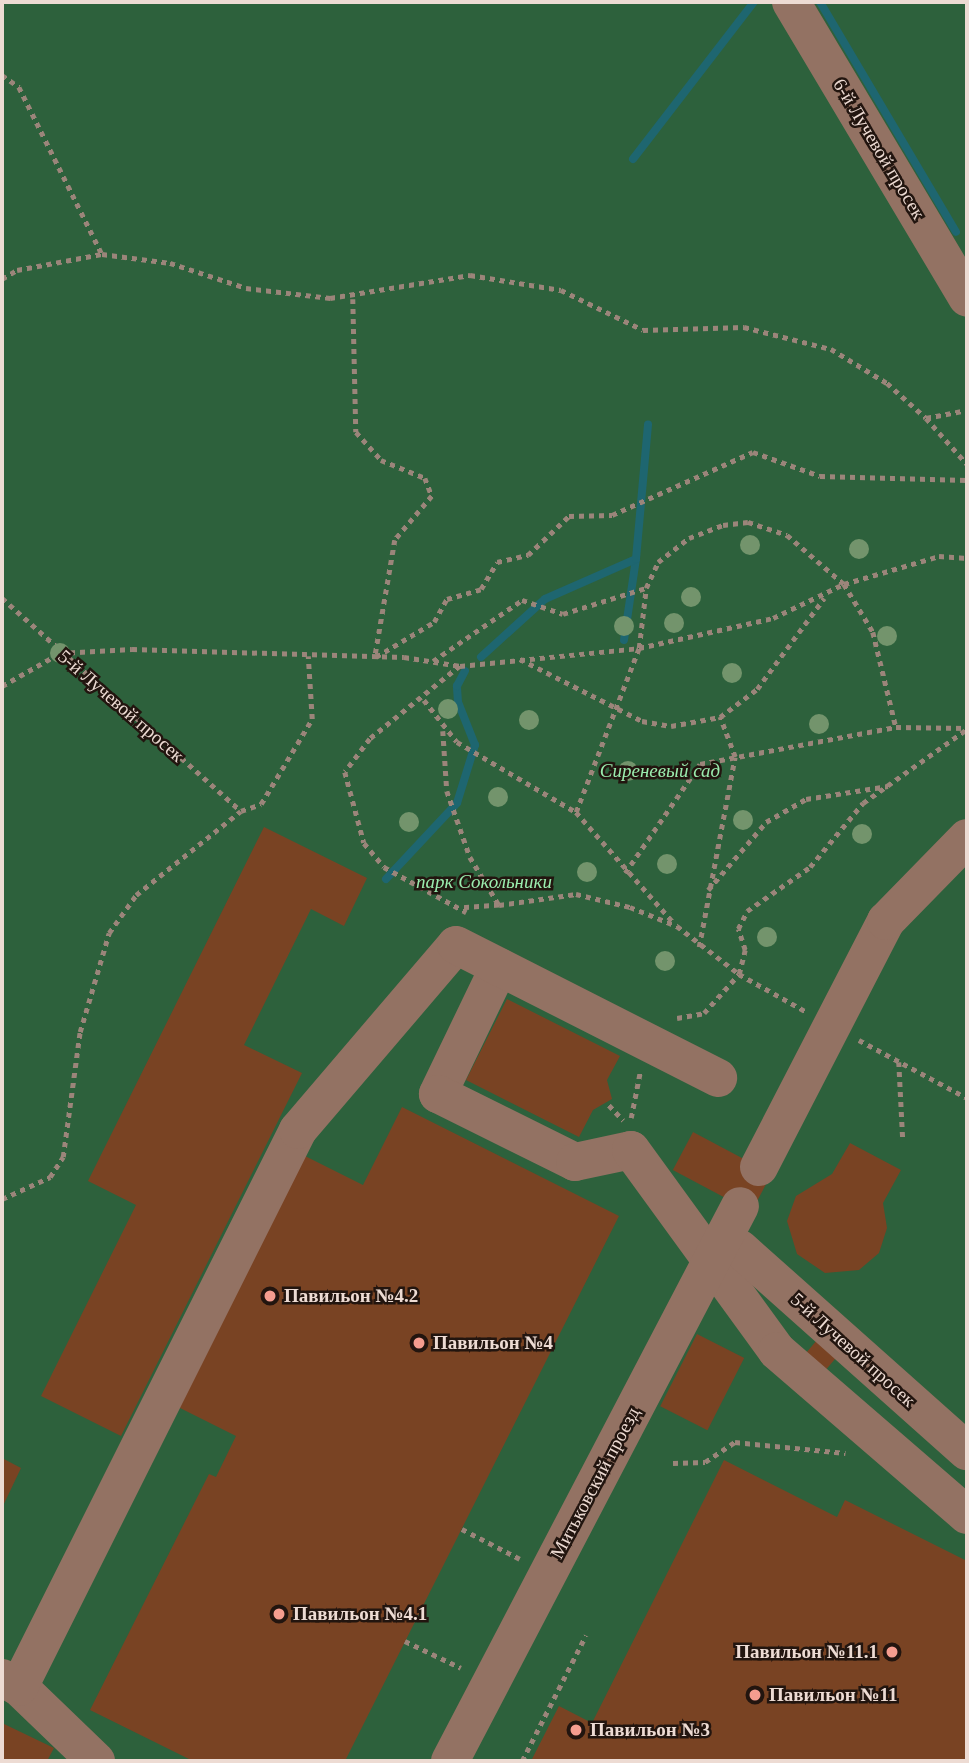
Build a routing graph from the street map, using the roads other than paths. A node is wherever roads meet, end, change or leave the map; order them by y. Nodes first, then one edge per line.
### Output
1 (791, 2) edge
2 (967, 297) edge
3 (967, 838) edge
4 (499, 967) junction
5 (718, 1078) dead end
6 (759, 1167) dead end
7 (740, 1206) dead end
8 (726, 1254) junction
9 (967, 1451) edge
10 (967, 1515) edge
11 (11, 1682) edge
12 (88, 1759) edge
13 (450, 1761) edge

1 - 2 street, 6-й Лучевой просек
3 - 6 street
4 - 5 street
4 - 8 street
4 - 11 street
7 - 8 street, Митьковский проезд
8 - 9 street, 5-й Лучевой просек
8 - 10 street
8 - 13 street, Митьковский проезд
11 - 12 street

